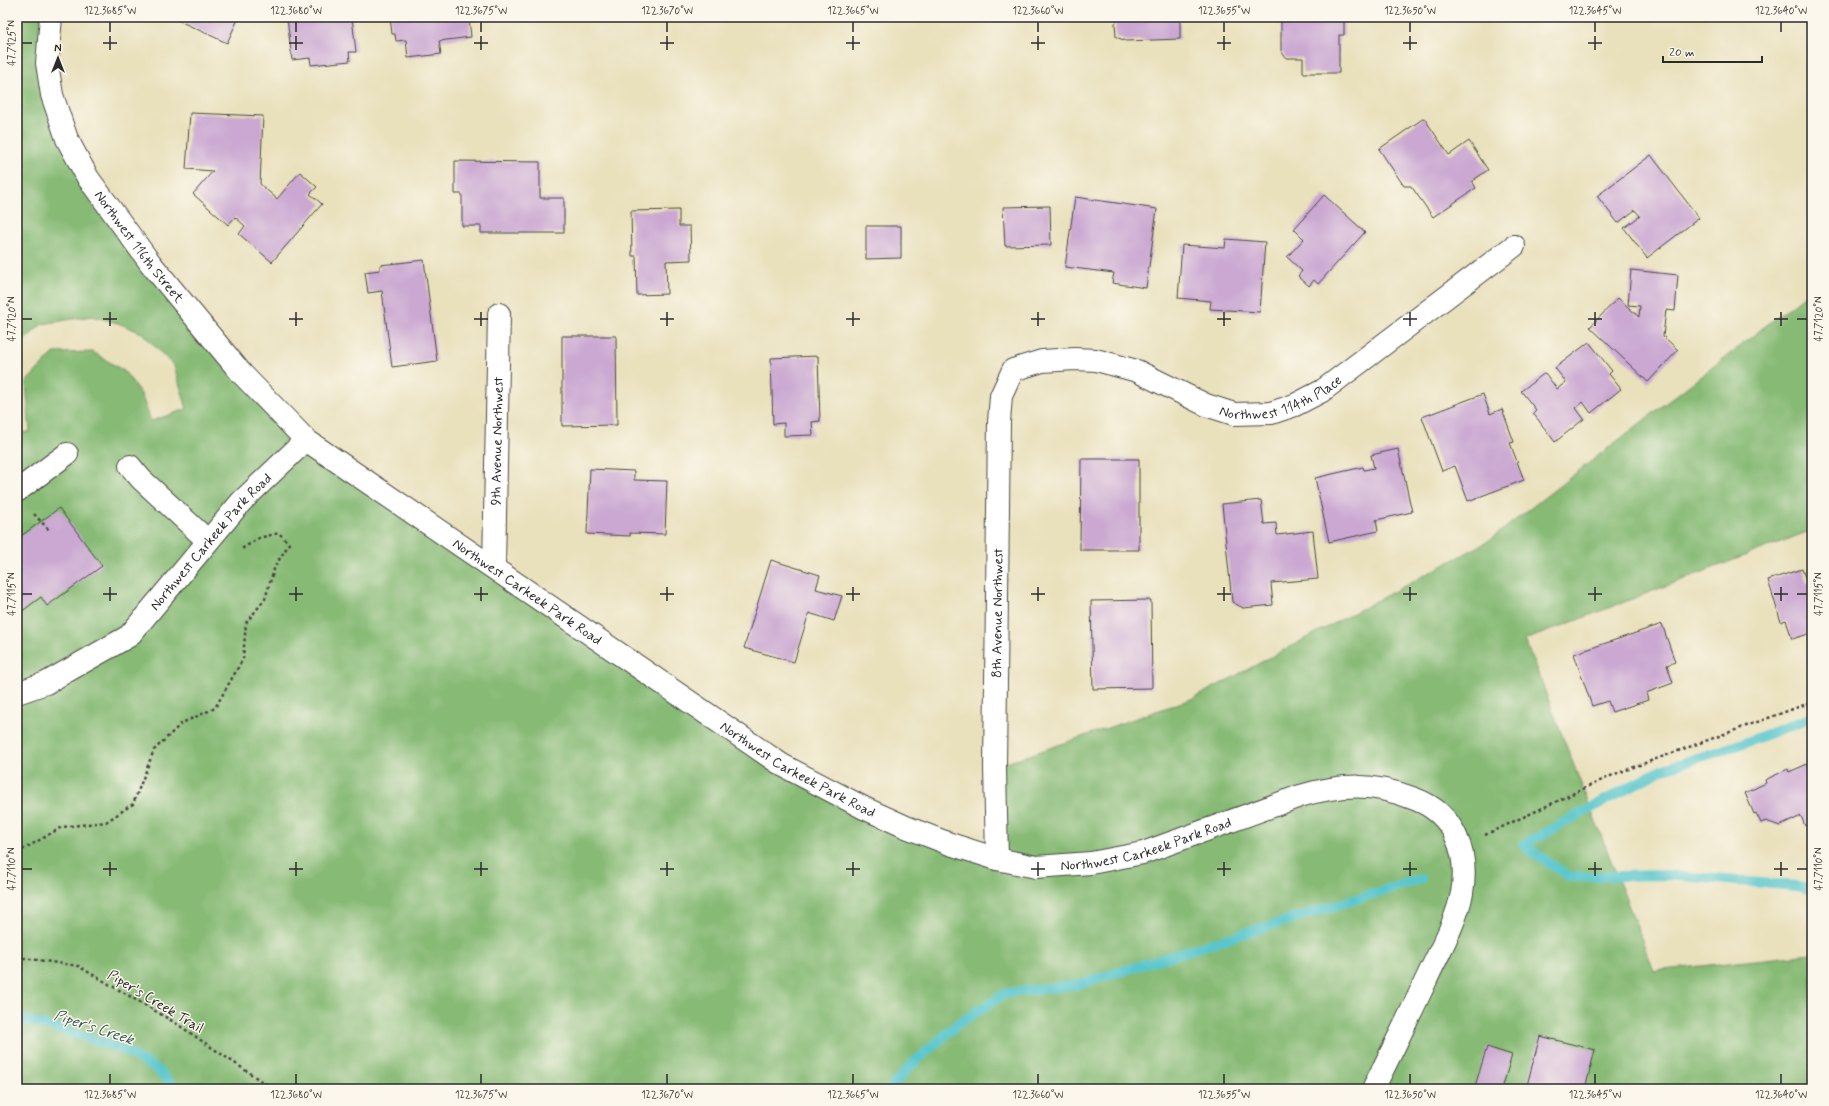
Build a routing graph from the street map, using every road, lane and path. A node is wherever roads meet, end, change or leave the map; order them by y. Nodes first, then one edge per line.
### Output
1 (51, 17) edge
2 (1514, 246) dead end
3 (499, 314) dead end
4 (1013, 370) joint
5 (306, 440) junction
6 (67, 454) dead end
7 (130, 466) dead end
8 (17, 491) edge
9 (279, 533) dead end
10 (208, 541) junction
11 (494, 567) junction
12 (17, 693) edge
13 (1812, 702) edge
14 (1460, 847) junction
15 (17, 852) edge
16 (997, 859) junction
17 (17, 957) edge
18 (273, 1089) edge
19 (1373, 1089) edge

1 - 5 street, Northwest 116th Street
2 - 4 street, Northwest 114th Place
3 - 11 street, 9th Avenue Northwest
4 - 16 street, 8th Avenue Northwest
5 - 10 street, Northwest Carkeek Park Road
5 - 11 street, Northwest Carkeek Park Road
6 - 8 street
7 - 10 street
9 - 15 path
10 - 12 street, Northwest Carkeek Park Road
11 - 16 street, Northwest Carkeek Park Road
13 - 14 path
14 - 16 street, Northwest Carkeek Park Road
14 - 19 street, Northwest Carkeek Park Road
17 - 18 path, Piper's Creek Trail

